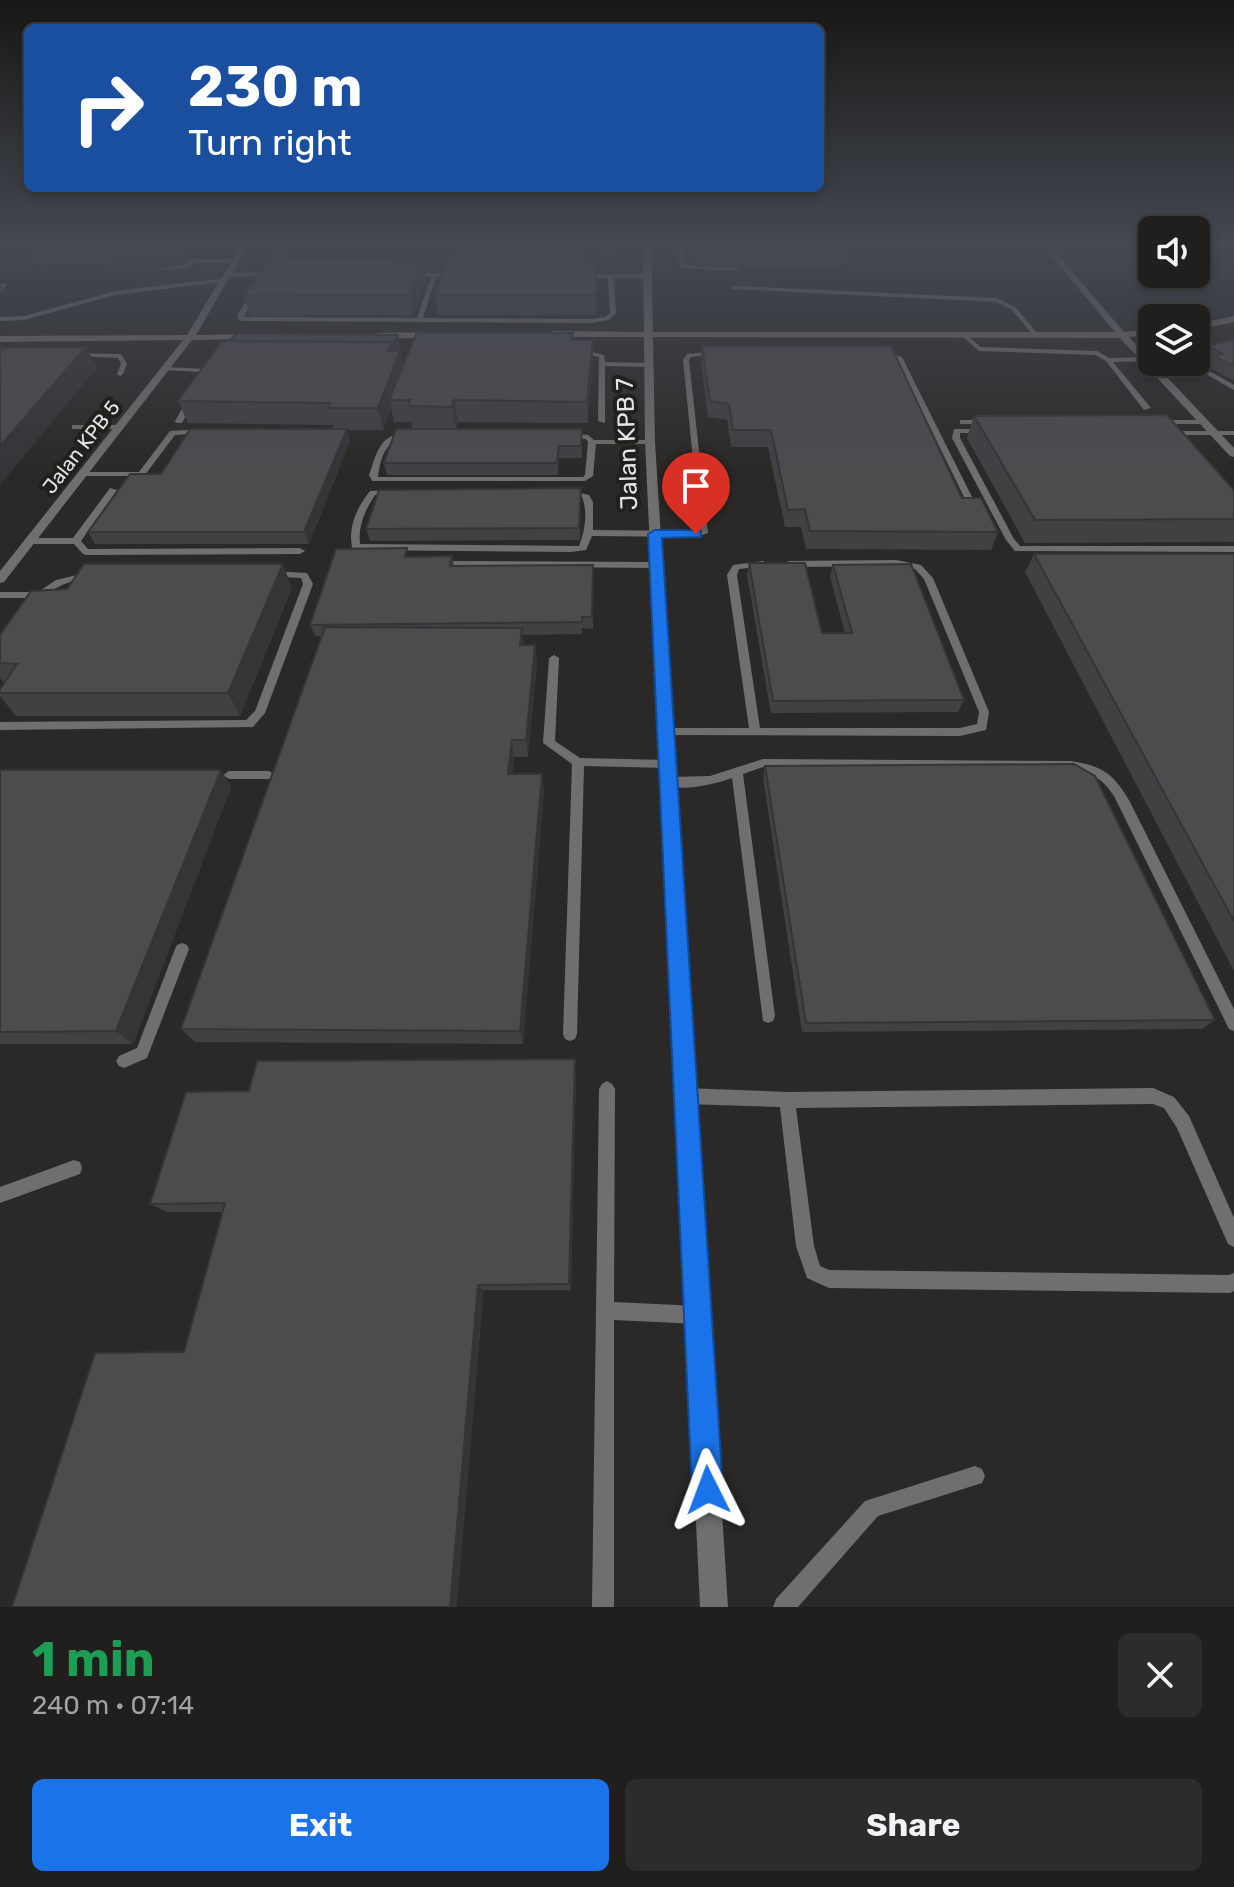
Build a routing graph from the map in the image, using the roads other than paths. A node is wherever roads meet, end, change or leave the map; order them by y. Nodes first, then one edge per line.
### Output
1 (199, 322) edge
2 (648, 322) edge
3 (1025, 322) edge
4 (1111, 322) edge
5 (1138, 333) edge
6 (648, 334) junction
7 (439, 335) edge
8 (882, 335) junction
9 (964, 335) junction
10 (1036, 335) junction
11 (1122, 335) junction
12 (268, 336) edge
13 (361, 336) edge
14 (190, 337) junction
15 (548, 338) edge
16 (0, 339) edge
17 (1234, 341) edge
18 (1210, 347) edge
19 (1138, 350) edge
20 (571, 351) edge
21 (729, 353) edge
22 (865, 353) edge
23 (891, 354) junction
24 (70, 355) edge
25 (1108, 360) junction
26 (1138, 360) edge
27 (602, 364) junction
28 (647, 365) junction
29 (167, 369) junction
30 (120, 374) dead end
31 (1210, 374) edge
32 (1162, 376) edge
33 (1234, 388) edge
34 (1147, 408) dead end
35 (179, 421) edge
36 (602, 421) dead end
37 (963, 422) dead end
38 (992, 422) edge
39 (1155, 422) edge
40 (1204, 422) junction
41 (75, 427) dead end
42 (119, 427) junction
43 (1001, 431) edge
44 (213, 432) edge
45 (1151, 432) edge
46 (1164, 433) junction
47 (1214, 433) junction
48 (1234, 433) edge
49 (414, 434) edge
50 (565, 435) edge
51 (592, 442) junction
52 (650, 442) junction
53 (1174, 444) edge
54 (1234, 454) edge
55 (82, 474) junction
56 (113, 490) dead end
57 (402, 492) edge
58 (557, 492) edge
59 (969, 499) edge
60 (589, 533) junction
61 (655, 534) junction
62 (30, 541) junction
63 (76, 541) junction
64 (1234, 549) edge
65 (300, 551) dead end
66 (425, 563) edge
67 (657, 565) junction
68 (2, 573) edge
69 (258, 574) edge
70 (103, 575) edge
71 (0, 595) edge
72 (40, 595) junction
73 (32, 606) edge
74 (554, 658) dead end
75 (0, 726) edge
76 (755, 731) junction
77 (666, 732) junction
78 (578, 762) junction
79 (668, 773) junction
80 (737, 773) junction
81 (229, 775) dead end
82 (269, 775) edge
83 (182, 949) dead end
84 (768, 1016) dead end
85 (1234, 1024) edge
86 (570, 1034) dead end
87 (124, 1061) dead end
88 (607, 1089) dead end
89 (686, 1096) junction
90 (787, 1100) junction
91 (74, 1168) dead end
92 (0, 1195) edge
93 (1234, 1238) edge
94 (1234, 1282) edge
95 (607, 1311) junction
96 (698, 1315) junction
97 (975, 1476) dead end
98 (603, 1607) edge
99 (714, 1607) edge
100 (784, 1607) edge

1 - 14 street, Jalan KPB 5
2 - 6 street, Jalan KPB 7
3 - 10 lane
4 - 11 street
5 - 11 street
6 - 8 street
6 - 15 street
6 - 28 street, Jalan KPB 7
7 - 13 street
8 - 9 street
8 - 23 lane
9 - 10 street
9 - 25 lane
10 - 11 street
11 - 19 street
12 - 14 street
14 - 16 street
14 - 29 street, Jalan KPB 5
17 - 18 lane
20 - 27 lane
21 - 61 lane
22 - 23 lane
23 - 59 lane
24 - 30 lane
25 - 26 lane
25 - 34 lane
27 - 28 lane
27 - 36 lane
28 - 52 street, Jalan KPB 7
29 - 35 lane
29 - 42 street, Jalan KPB 5
31 - 33 lane
32 - 40 street
37 - 38 lane
39 - 40 lane
40 - 47 street
41 - 42 lane
42 - 55 street, Jalan KPB 5
43 - 64 lane
44 - 55 lane
45 - 46 lane
46 - 47 lane
46 - 53 lane
47 - 48 lane
47 - 54 street
49 - 51 lane
50 - 51 lane
51 - 52 lane
52 - 61 street, Jalan KPB 7
55 - 62 street, Jalan KPB 5
56 - 63 lane
57 - 60 lane
58 - 60 lane
60 - 61 lane
61 - 67 street, Jalan KPB 7
62 - 63 lane
62 - 68 street, Jalan KPB 5
63 - 65 lane
66 - 67 lane
67 - 77 street, Jalan KPB 7
69 - 75 lane
70 - 72 lane
71 - 72 lane
72 - 73 lane
74 - 78 lane
76 - 76 lane
76 - 77 lane
77 - 79 street, Jalan KPB 7
78 - 79 lane
78 - 86 lane
79 - 80 lane
79 - 89 street, Jalan KPB 7
80 - 84 lane
80 - 85 lane
81 - 82 lane
83 - 87 lane
88 - 95 lane
89 - 90 lane
89 - 96 street, Jalan KPB 7
90 - 93 lane
90 - 94 lane
91 - 92 lane
95 - 96 lane
95 - 98 lane
96 - 99 street, Jalan KPB 7
97 - 100 lane

